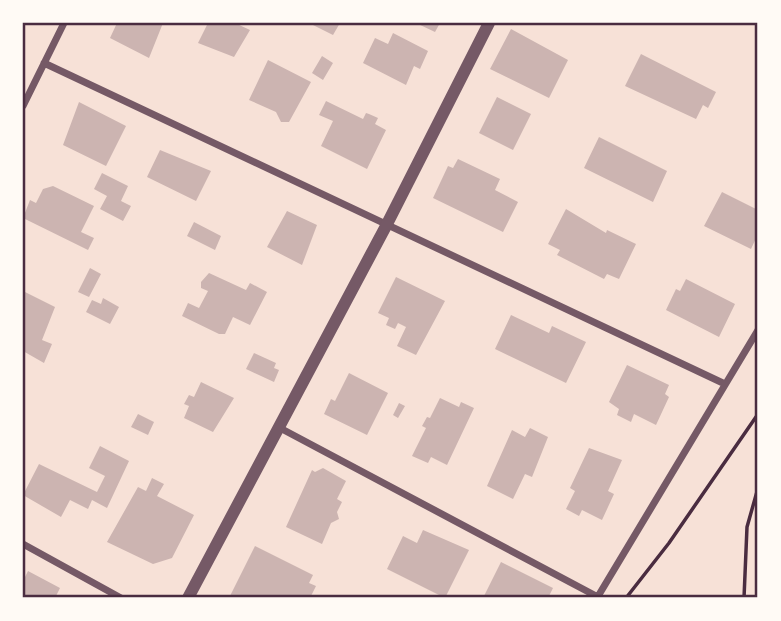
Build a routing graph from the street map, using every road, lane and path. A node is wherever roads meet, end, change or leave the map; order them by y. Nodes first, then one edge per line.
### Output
1 (65, 23) edge
2 (489, 23) edge
3 (44, 63) junction
4 (23, 106) edge
5 (386, 226) junction
6 (758, 330) edge
7 (725, 384) junction
8 (758, 414) edge
9 (280, 428) junction
10 (758, 488) edge
11 (23, 544) edge
12 (121, 598) edge
13 (188, 598) edge
14 (597, 598) edge
15 (626, 598) edge
16 (744, 598) edge

1 - 3 street
2 - 5 street
3 - 4 street
3 - 5 street
5 - 7 street
5 - 9 street
6 - 7 street
7 - 14 street
8 - 15 path
9 - 13 street
9 - 14 street
10 - 16 path
11 - 12 street

